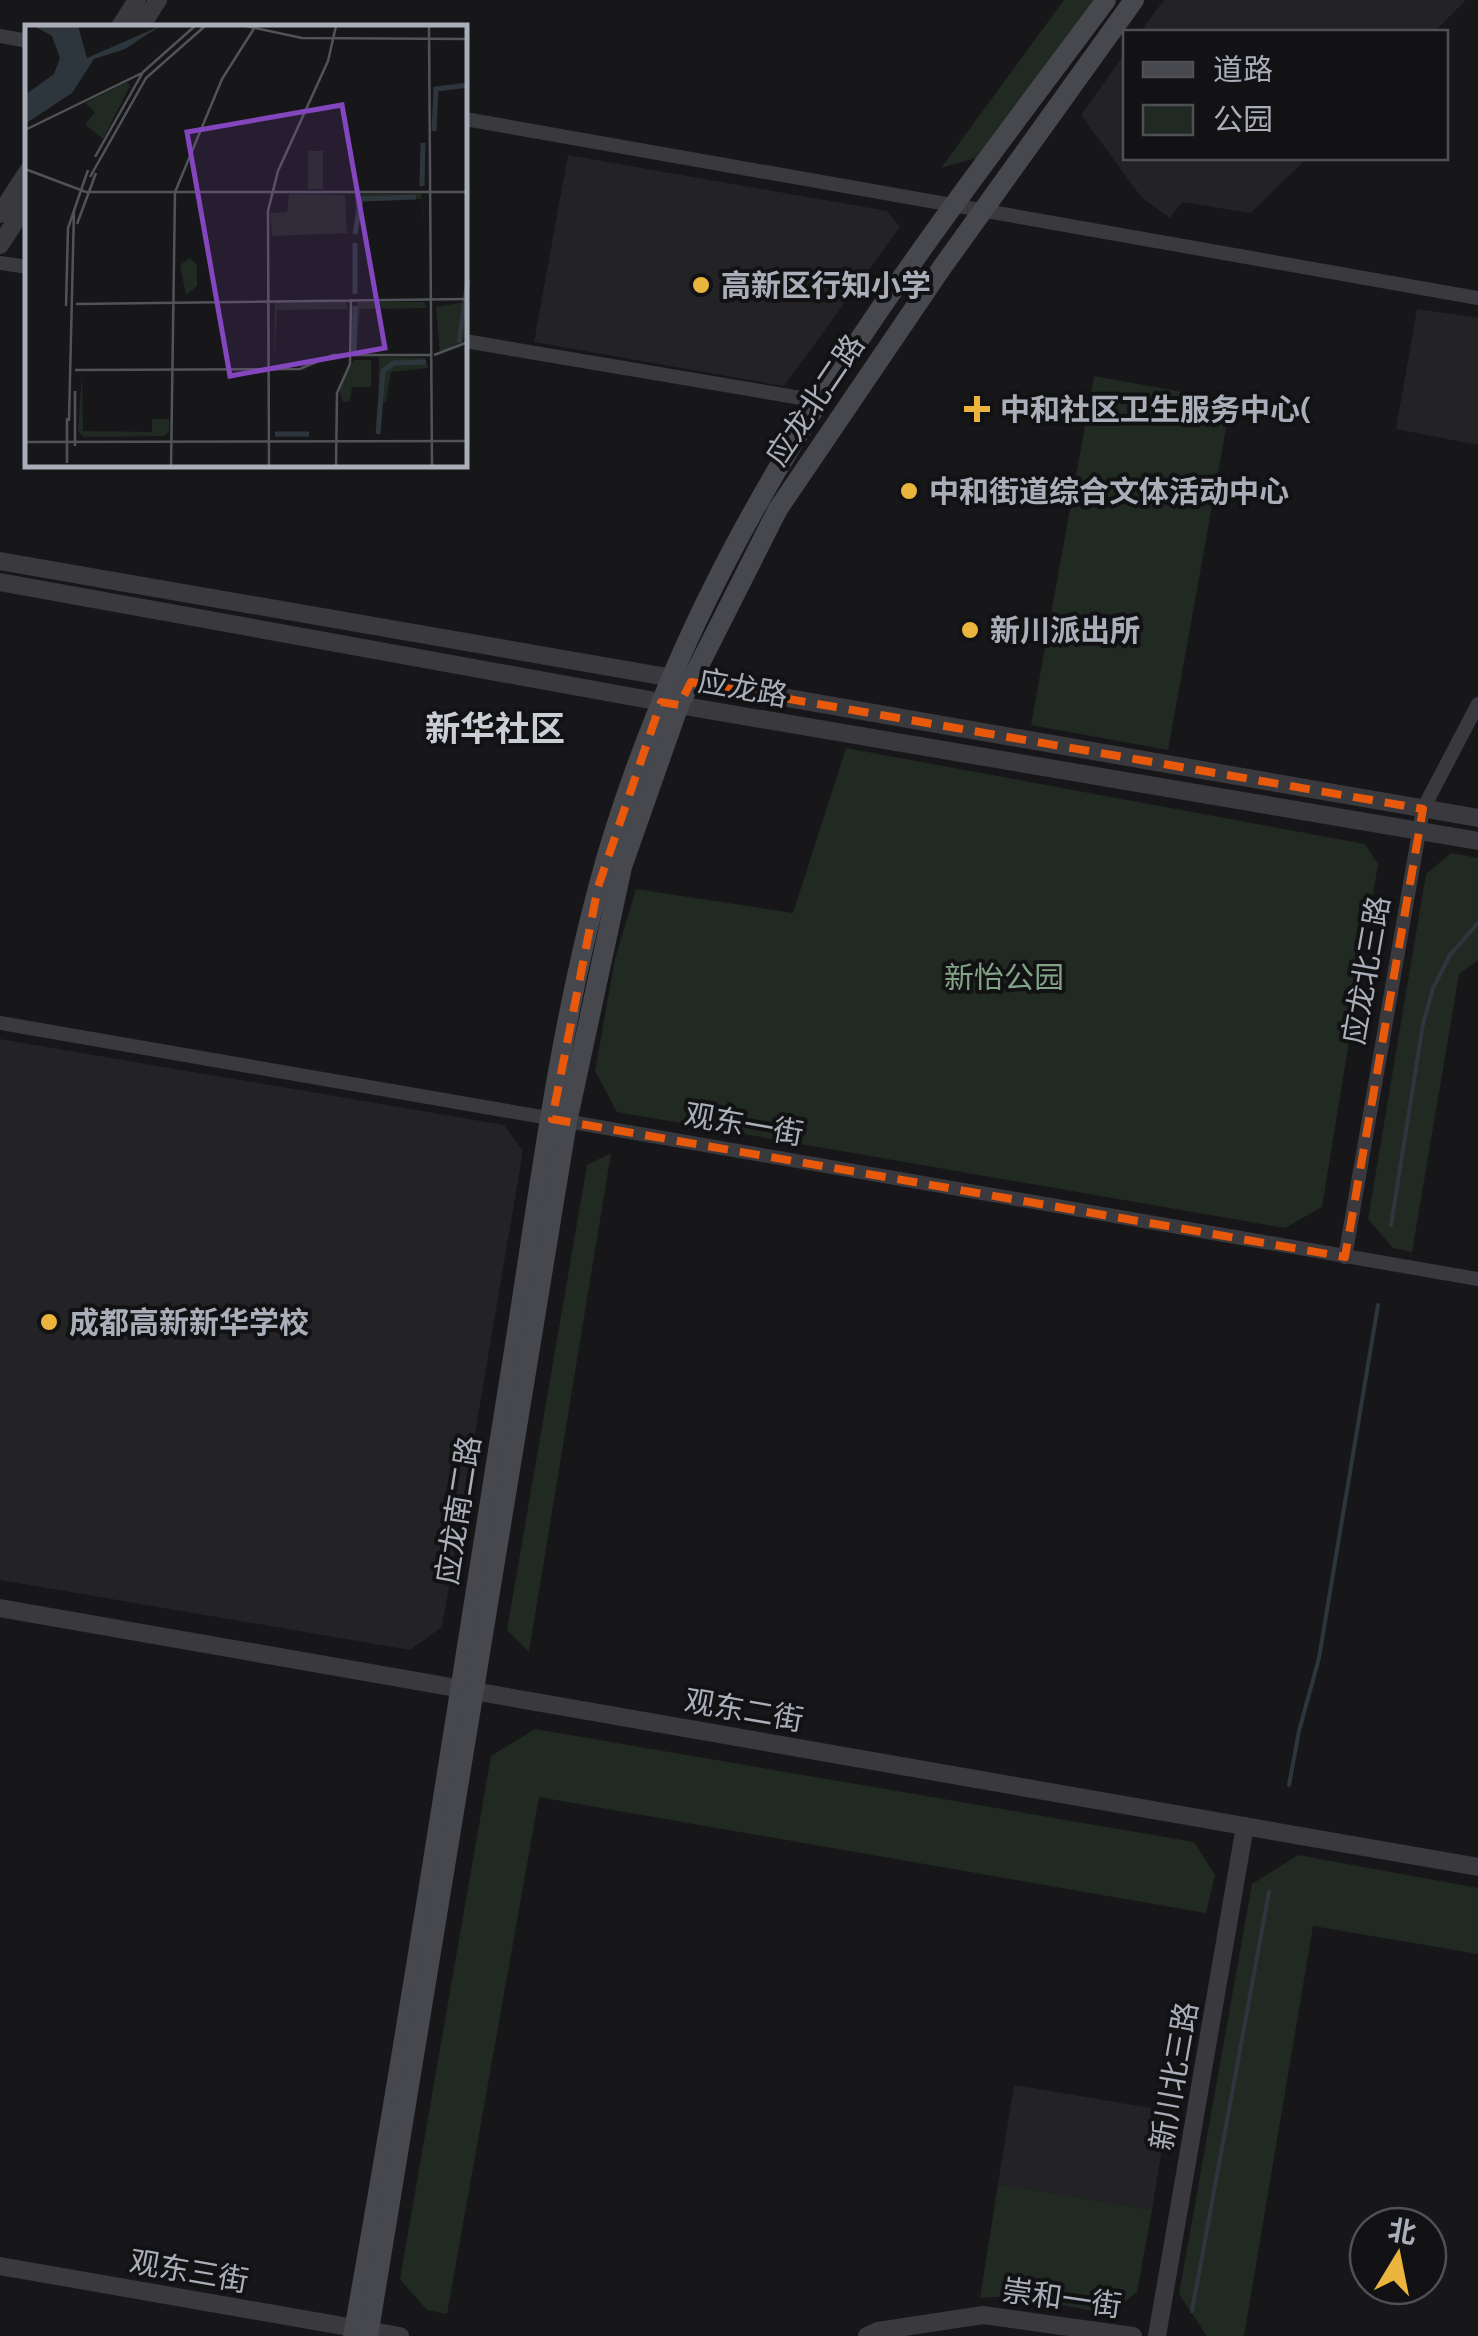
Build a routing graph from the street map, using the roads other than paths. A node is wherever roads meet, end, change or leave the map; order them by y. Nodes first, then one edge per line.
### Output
1 (137, 0) edge
2 (158, 0) edge
3 (1106, 0) edge
4 (1134, 0) edge
5 (121, 25) edge
6 (142, 25) edge
7 (0, 36) edge
8 (25, 40) edge
9 (468, 120) edge
10 (25, 176) edge
11 (954, 204) junction
12 (25, 207) edge
13 (984, 209) junction
14 (0, 214) edge
15 (0, 245) edge
16 (0, 263) edge
17 (25, 267) edge
18 (1478, 298) edge
19 (468, 342) edge
20 (820, 401) junction
21 (0, 561) edge
22 (0, 582) edge
23 (681, 680) junction
24 (670, 704) junction
25 (1478, 704) edge
26 (1423, 809) junction
27 (1478, 818) edge
28 (1418, 831) junction
29 (1478, 842) edge
30 (0, 1023) edge
31 (560, 1120) junction
32 (1345, 1257) junction
33 (1478, 1279) edge
34 (0, 1608) edge
35 (468, 1690) junction
36 (1245, 1826) junction
37 (1478, 1867) edge
38 (0, 2266) edge
39 (361, 2332) edge
40 (400, 2336) edge
41 (866, 2336) edge
42 (1133, 2336) edge
43 (1158, 2336) edge

1 - 5 street
2 - 6 street
3 - 11 main road, 应龙北二路
4 - 13 main road, 应龙北二路
7 - 8 street
9 - 11 street
10 - 14 street
11 - 13 street
11 - 20 main road, 应龙北二路
12 - 15 street
13 - 18 street
13 - 23 main road, 应龙北二路
16 - 17 street
19 - 20 street
20 - 23 main road, 应龙北二路
21 - 23 street, 应龙路
22 - 24 street, 应龙路
23 - 24 main road, 应龙北二路
23 - 26 street, 应龙路
24 - 28 street, 应龙路
24 - 31 main road, 应龙南二路
25 - 26 street, 应龙北三路
26 - 27 street, 应龙路
26 - 28 street, 应龙北三路
28 - 29 street, 应龙路
28 - 32 street, 应龙北三路
30 - 31 street, 观东一街
31 - 32 street, 观东一街
31 - 35 main road, 应龙南二路
32 - 33 street, 观东一街
34 - 35 street, 观东二街
35 - 36 street, 观东二街
35 - 39 main road, 应龙南二路
36 - 37 street, 观东二街
36 - 43 street, 新川北三路
38 - 39 street, 观东三街
39 - 40 street
41 - 42 street, 崇和一街

